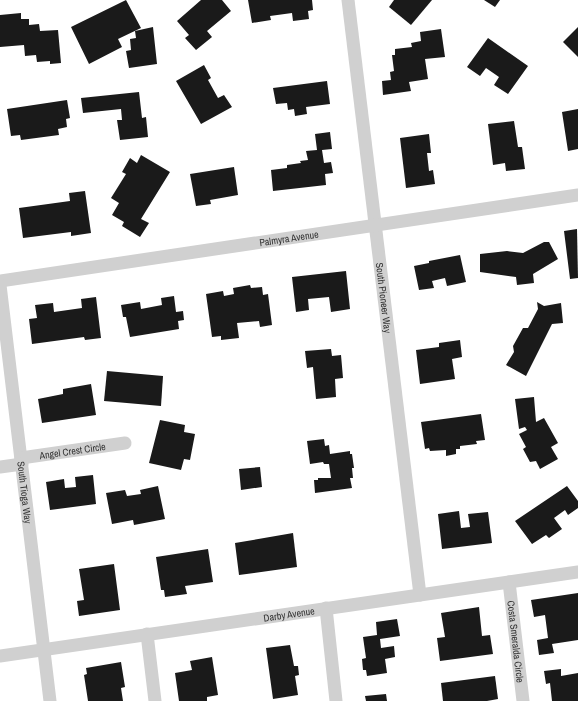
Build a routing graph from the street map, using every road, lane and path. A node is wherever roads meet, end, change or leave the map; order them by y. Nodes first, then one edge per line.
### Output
1 (348, 0) edge
2 (578, 195) edge
3 (375, 225) junction
4 (0, 280) edge
5 (0, 285) edge
6 (125, 443) dead end
7 (21, 461) junction
8 (0, 467) edge
9 (578, 572) edge
10 (509, 582) junction
11 (420, 595) junction
12 (326, 608) junction
13 (147, 634) junction
14 (44, 649) junction
15 (0, 656) edge
16 (50, 701) edge
17 (155, 701) edge
18 (336, 701) edge
19 (524, 701) edge

1 - 3 street, South Pioneer Way
2 - 3 street, Palmyra Avenue
3 - 4 street, Palmyra Avenue
3 - 11 street, South Pioneer Way
5 - 7 street, South Tioga Way
6 - 7 street, Angel Crest Circle
7 - 8 street, Angel Crest Circle
7 - 14 street, South Tioga Way
9 - 10 street, Darby Avenue
10 - 11 street, Darby Avenue
10 - 19 street, Costa Smeralda Circle
11 - 12 street, Darby Avenue
12 - 13 street, Darby Avenue
12 - 18 street
13 - 14 street, Darby Avenue
13 - 17 street
14 - 15 street, Darby Avenue
14 - 16 street, South Tioga Way

